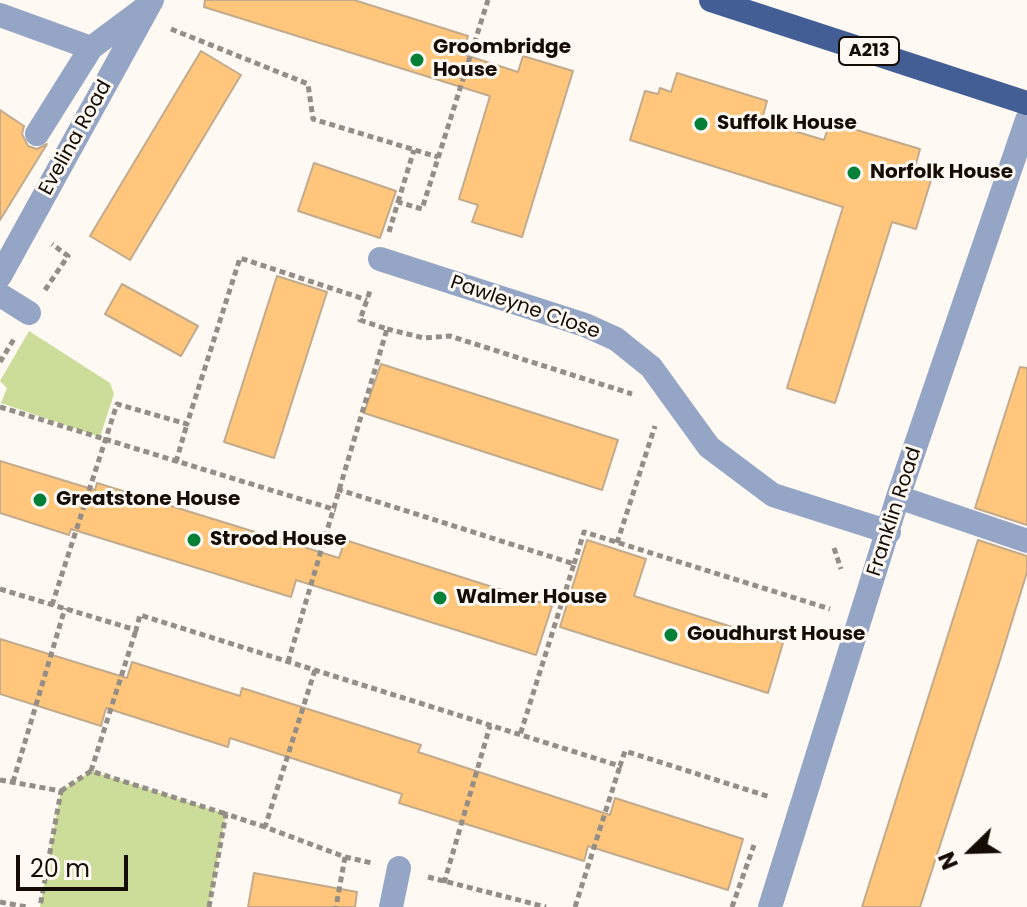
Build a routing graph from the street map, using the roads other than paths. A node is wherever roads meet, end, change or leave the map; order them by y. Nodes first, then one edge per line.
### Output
1 (711, 0) edge
2 (151, 2) edge
3 (0, 15) edge
4 (91, 48) junction
5 (1027, 103) edge
6 (1027, 120) edge
7 (37, 134) dead end
8 (380, 259) road end
9 (0, 276) edge
10 (0, 295) edge
11 (29, 313) road end
12 (898, 497) junction
13 (889, 532) junction
14 (1027, 541) edge
15 (399, 868) road end
16 (391, 907) edge
17 (770, 907) edge

1 - 5 main road, A213
2 - 4 street
2 - 9 street, Evelina Road
3 - 4 street
4 - 7 street
6 - 12 street, Franklin Road
8 - 13 street, Pawleyne Close
10 - 11 street
12 - 13 street, Franklin Road
12 - 14 street
13 - 17 street, Franklin Road
15 - 16 street

